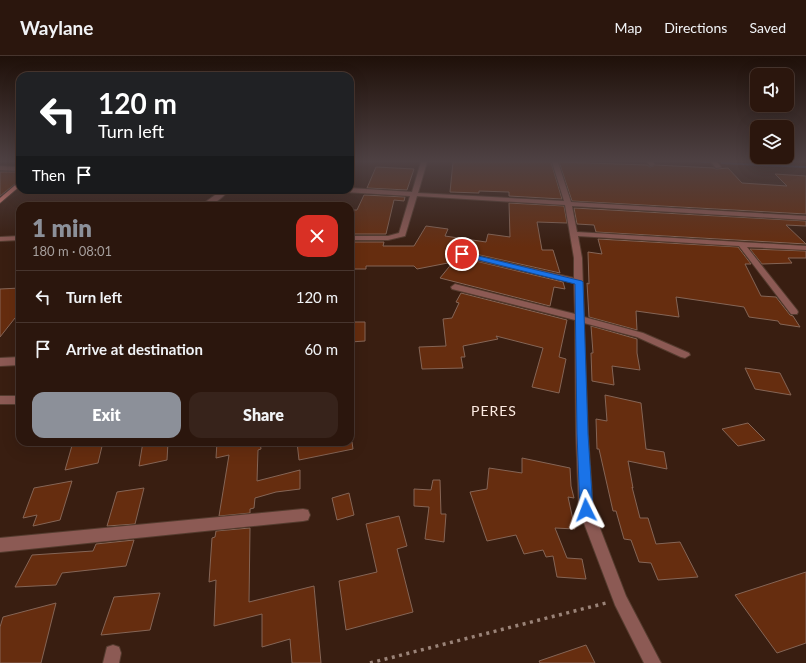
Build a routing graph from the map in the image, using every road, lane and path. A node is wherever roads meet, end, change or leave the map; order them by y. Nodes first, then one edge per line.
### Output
1 (12, 190) edge
2 (415, 190) edge
3 (563, 190) edge
4 (354, 191) edge
5 (222, 194) edge
6 (414, 194) junction
7 (0, 201) edge
8 (210, 202) edge
9 (568, 204) junction
10 (806, 218) edge
11 (574, 234) junction
12 (16, 238) edge
13 (354, 238) edge
14 (0, 239) edge
15 (742, 245) junction
16 (806, 248) edge
17 (462, 254) dead end
18 (579, 282) junction
19 (456, 287) dead end
20 (794, 312) dead end
21 (580, 319) junction
22 (686, 355) dead end
23 (16, 361) edge
24 (0, 362) edge
25 (0, 400) edge
26 (16, 400) edge
27 (303, 515) dead end
28 (0, 545) edge
29 (620, 600) junction
30 (370, 663) edge
31 (653, 663) edge

1 - 7 main road
2 - 6 street
3 - 9 street
4 - 6 street
5 - 8 street
6 - 9 street
6 - 13 street
9 - 10 street
9 - 11 street
11 - 15 street
11 - 18 street
12 - 14 street
15 - 16 street
15 - 20 street
17 - 18 street
18 - 21 street
19 - 21 street
21 - 22 street
21 - 29 street
23 - 24 street
25 - 26 street
27 - 28 street
29 - 30 path
29 - 31 street

